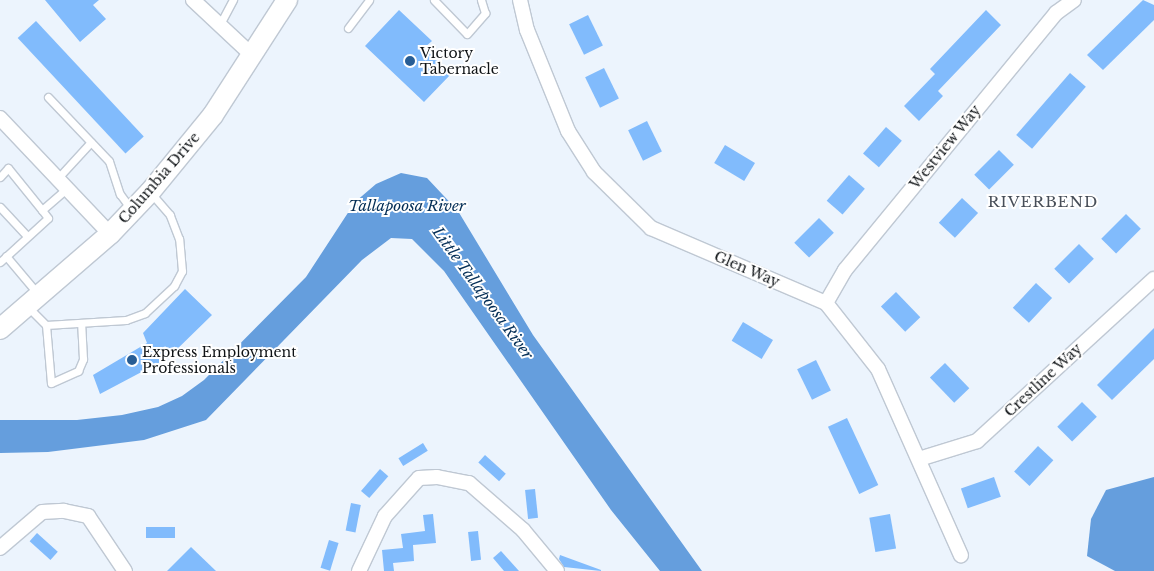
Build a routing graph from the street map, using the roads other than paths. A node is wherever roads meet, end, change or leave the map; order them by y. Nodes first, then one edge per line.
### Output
1 (194, 0) edge
2 (233, 0) edge
3 (287, 0) edge
4 (369, 0) edge
5 (434, 0) edge
6 (481, 0) edge
7 (520, 0) edge
8 (1074, 0) edge
9 (218, 26) junction
10 (348, 28) dead end
11 (254, 57) junction
12 (48, 97) dead end
13 (0, 118) edge
14 (91, 142) junction
15 (0, 177) edge
16 (62, 184) junction
17 (150, 192) junction
18 (0, 207) edge
19 (42, 210) junction
20 (133, 210) junction
21 (110, 234) junction
22 (27, 236) junction
23 (6, 256) junction
24 (0, 262) edge
25 (1154, 279) edge
26 (34, 302) junction
27 (826, 303) junction
28 (81, 324) junction
29 (46, 325) junction
30 (0, 329) edge
31 (919, 459) junction
32 (0, 548) edge
33 (961, 555) dead end
34 (125, 571) edge
35 (359, 571) edge
36 (557, 571) edge

1 - 9 street
2 - 9 lane
3 - 11 main road, Columbia Drive
4 - 10 lane
5 - 6 lane
7 - 27 street, Glen Way
8 - 27 street, Westview Way
9 - 11 street
11 - 17 main road, Columbia Drive
12 - 14 lane
13 - 16 street
14 - 16 lane
14 - 20 lane
15 - 19 lane
16 - 19 lane
16 - 21 street
17 - 20 main road, Columbia Drive
17 - 28 lane
18 - 22 lane
19 - 22 lane
20 - 21 main road, Columbia Drive
21 - 26 main road, Columbia Drive
22 - 23 lane
23 - 24 lane
23 - 26 lane
25 - 31 street, Crestline Way
26 - 29 lane
26 - 30 main road, Columbia Drive
27 - 31 street, Glen Way
28 - 29 lane
28 - 29 lane
31 - 33 street, Glen Way
32 - 34 street
35 - 36 street

